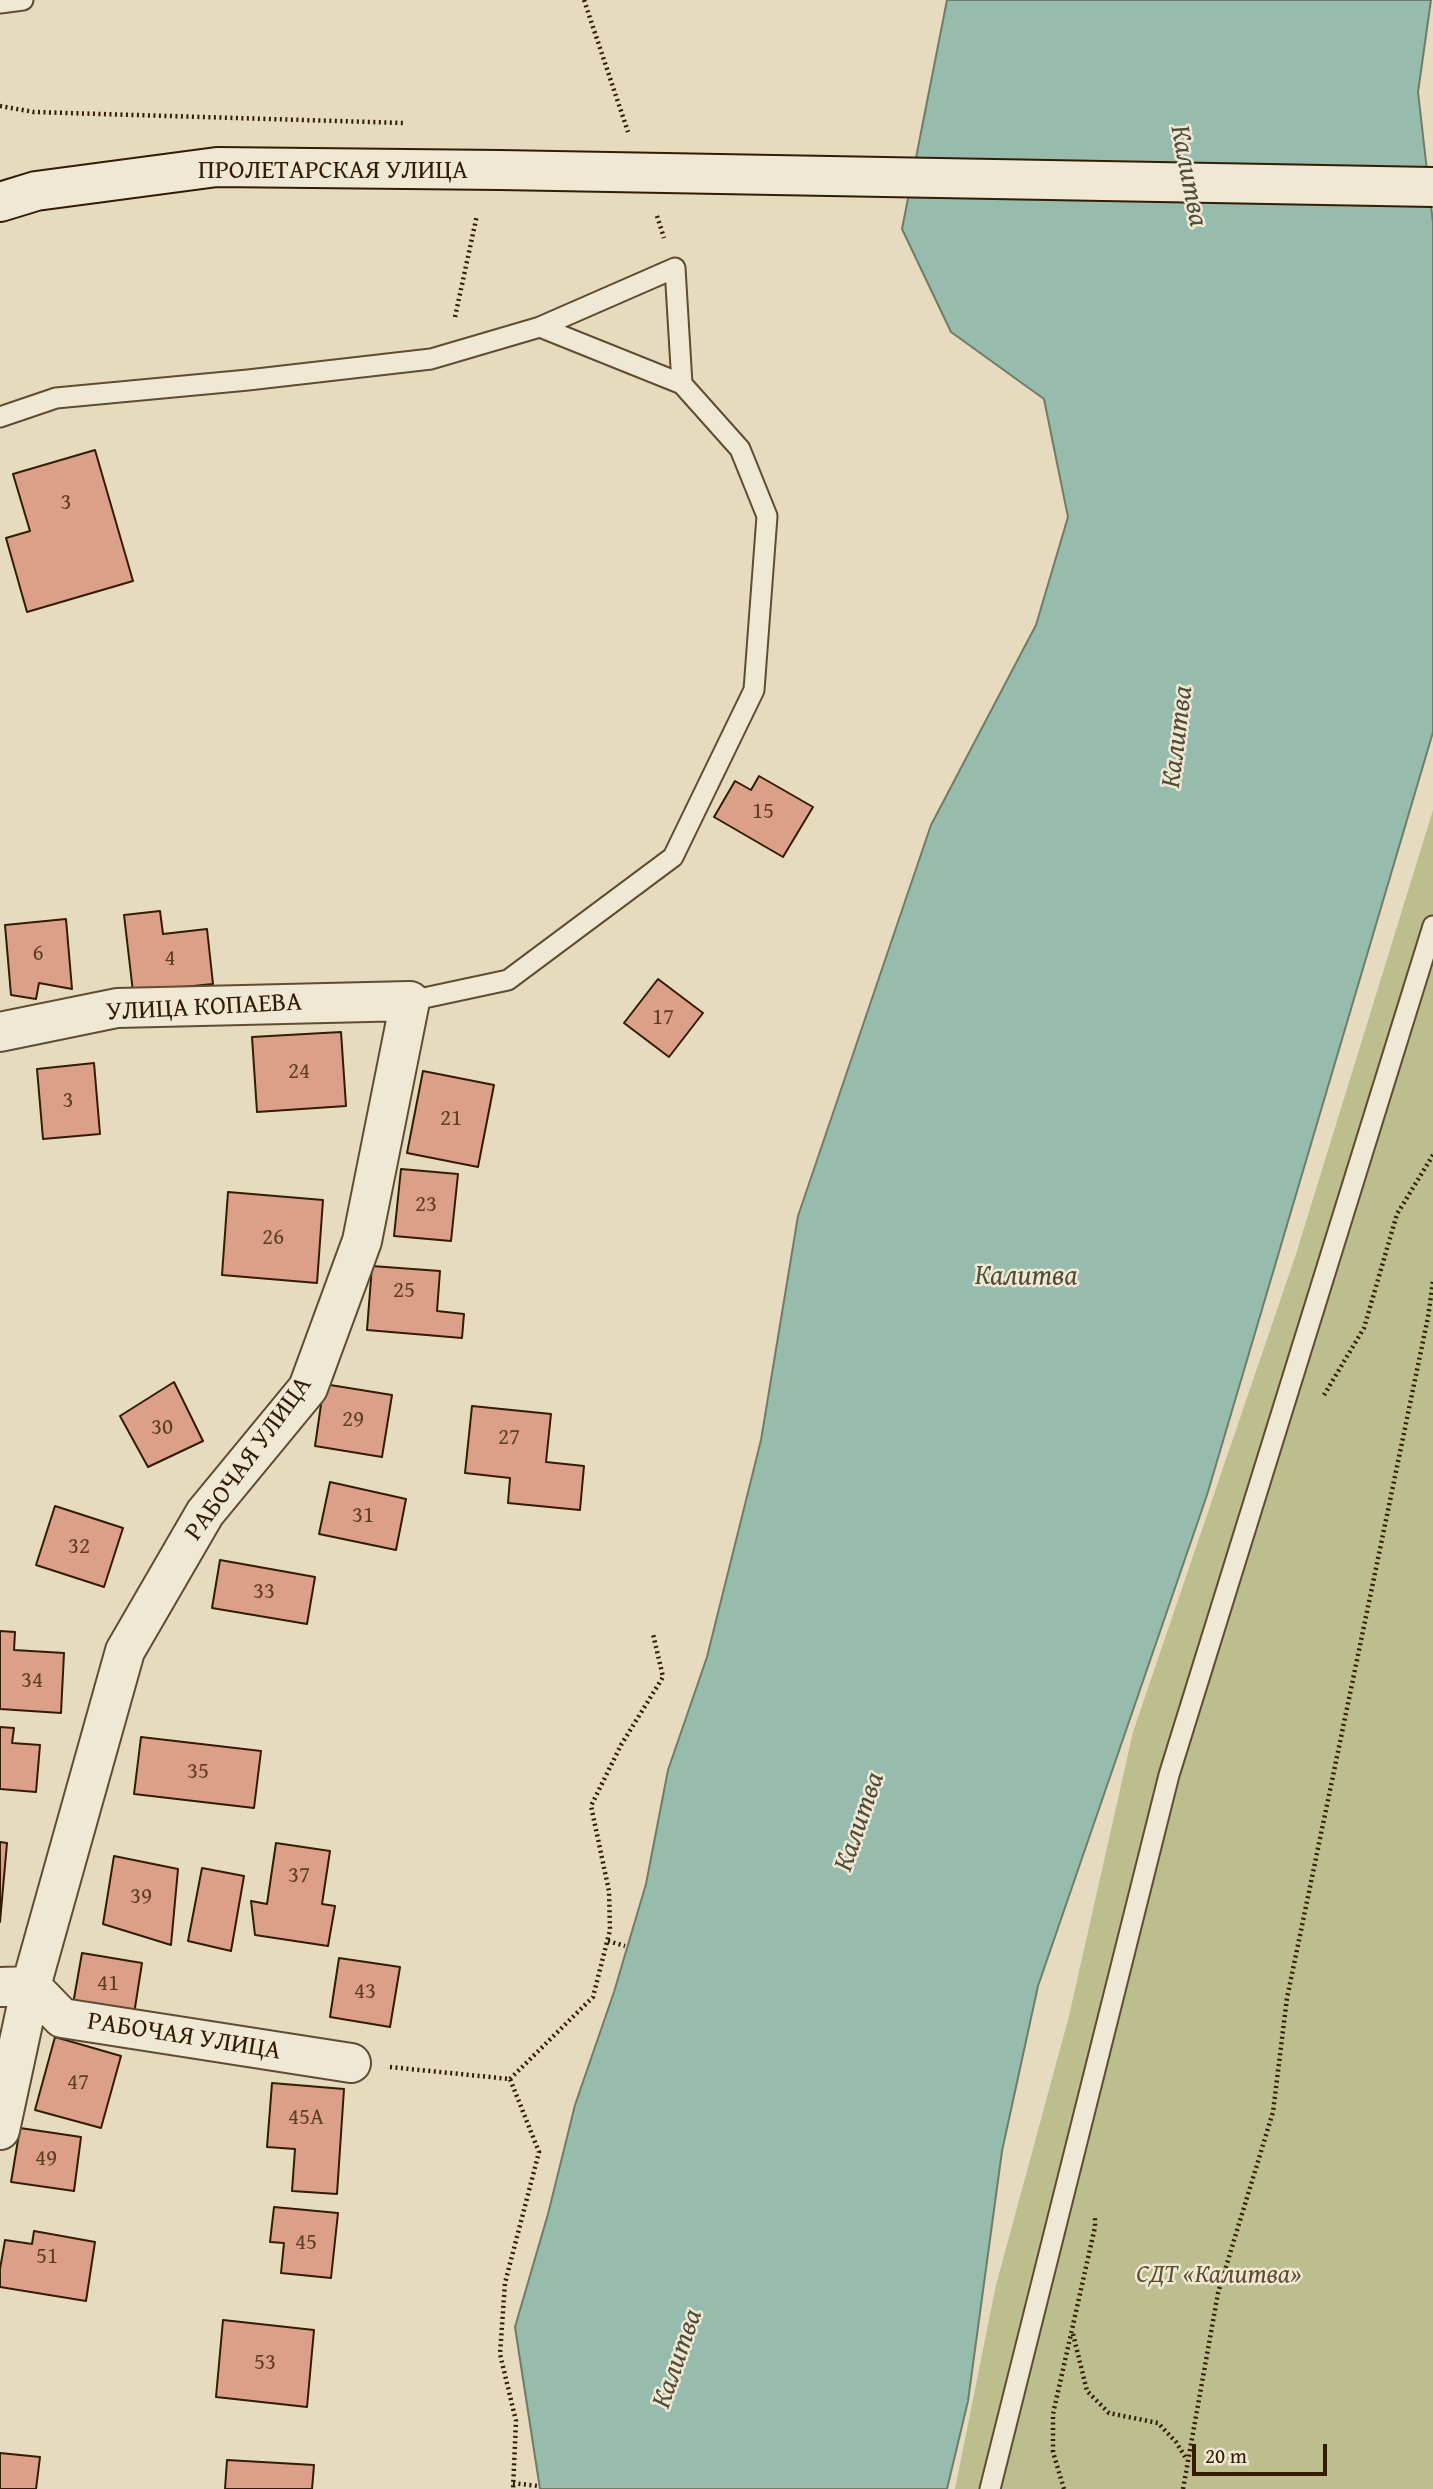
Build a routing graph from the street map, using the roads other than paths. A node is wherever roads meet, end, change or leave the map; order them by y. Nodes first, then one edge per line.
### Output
1 (23, 0) edge
2 (0, 3) edge
3 (1433, 187) edge
4 (0, 202) edge
5 (540, 327) junction
6 (682, 384) junction
7 (0, 417) edge
8 (1433, 926) edge
9 (410, 1001) junction
10 (0, 1032) edge
11 (15, 1987) edge
12 (351, 2063) road end
13 (0, 2130) edge
14 (989, 2489) edge

1 - 2 lane
3 - 4 street, ПРОЛЕТАРСКАЯ УЛИЦА, bridge
5 - 6 lane
5 - 6 lane
5 - 7 lane
6 - 9 lane
8 - 14 lane
9 - 10 street, УЛИЦА КОПАЕВА
9 - 11 street, РАБОЧАЯ УЛИЦА
11 - 12 street, РАБОЧАЯ УЛИЦА
11 - 13 street, РАБОЧАЯ УЛИЦА

